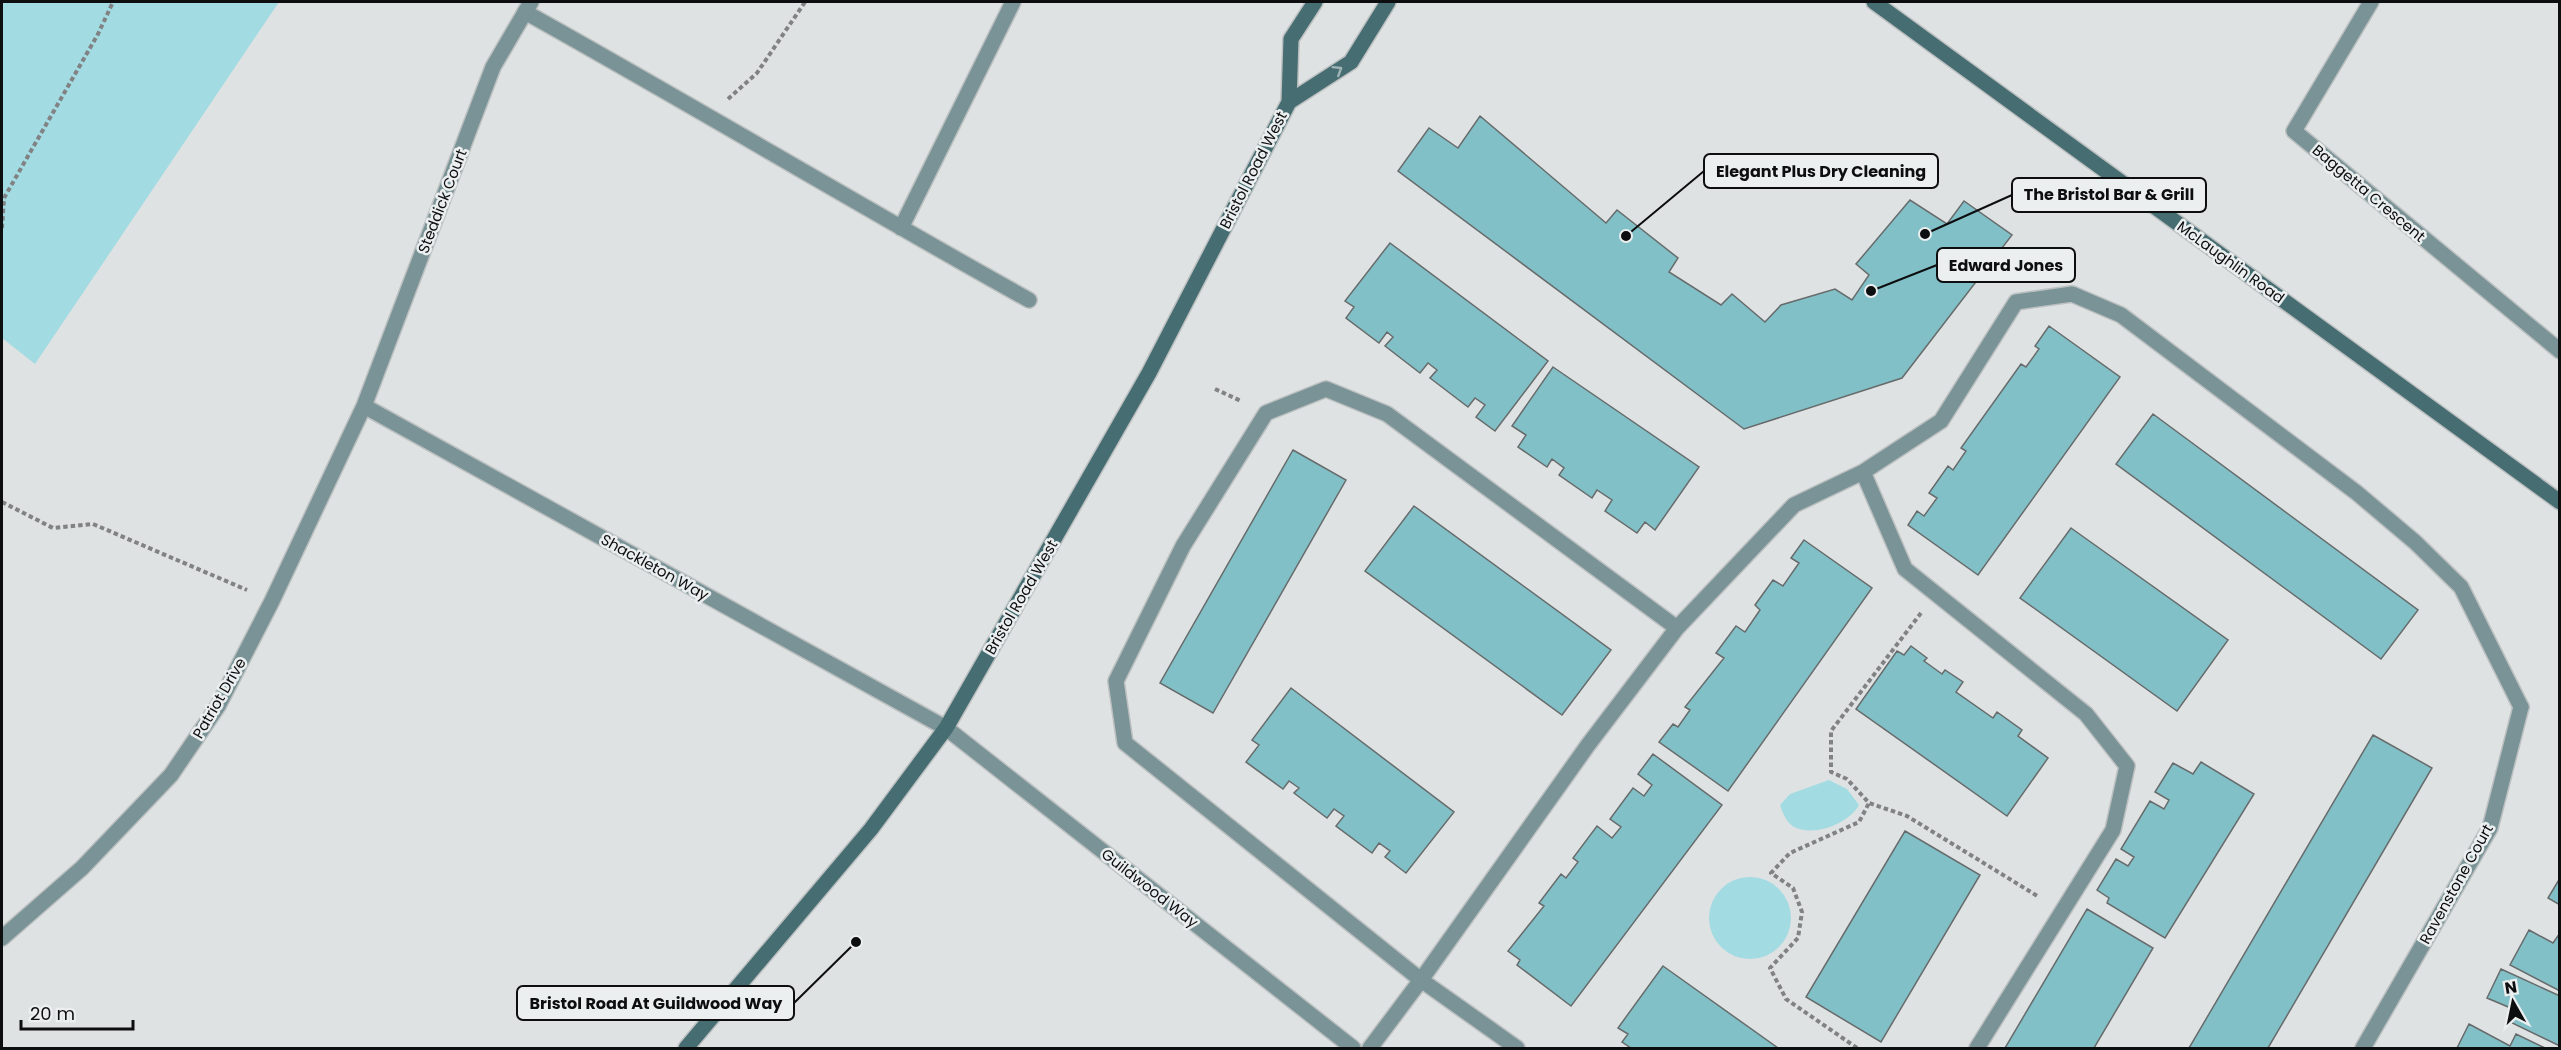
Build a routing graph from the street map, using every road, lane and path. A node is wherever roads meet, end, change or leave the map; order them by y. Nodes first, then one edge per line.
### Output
1 (113, 2) edge
2 (805, 2) edge
3 (1013, 2) edge
4 (1315, 2) edge
5 (1388, 2) edge
6 (1874, 2) edge
7 (2371, 2) edge
8 (528, 7) edge
9 (1289, 102) junction
10 (710, 115) junction
11 (2, 228) edge
12 (901, 228) junction
13 (1029, 300) dead end
14 (2559, 351) edge
15 (364, 406) junction
16 (1863, 472) junction
17 (2, 502) edge
18 (2559, 502) edge
19 (1936, 593) junction
20 (272, 601) junction
21 (1677, 628) junction
22 (946, 728) junction
23 (1869, 803) junction
24 (2063, 911) junction
25 (2, 938) edge
26 (1421, 980) junction
27 (686, 1048) edge
28 (1353, 1048) edge
29 (1370, 1048) edge
30 (1517, 1048) edge
31 (1857, 1048) edge
32 (1977, 1048) edge
33 (2363, 1048) edge

1 - 11 path
2 - 10 path
3 - 12 street
4 - 9 street, Bristol Road West
9 -> 5 street, Bristol Road West
6 - 18 street, McLaughlin Road
7 - 14 street, Baggetta Crescent
8 - 10 street
8 - 15 street, Steddick Court
9 - 22 street, Bristol Road West
10 - 12 street
12 - 13 street
15 - 20 street, Patriot Drive
15 - 22 street, Shackleton Way
16 - 19 street
16 - 21 street
16 - 33 street, Ravenstone Court
17 - 20 path
19 - 23 path
19 - 24 street
20 - 25 street, Patriot Drive
21 - 26 street
21 - 26 street
22 - 27 street, Bristol Road West
22 - 28 street, Guildwood Way
23 - 24 path
23 - 31 path
24 - 32 street
26 - 29 street
26 - 30 street

